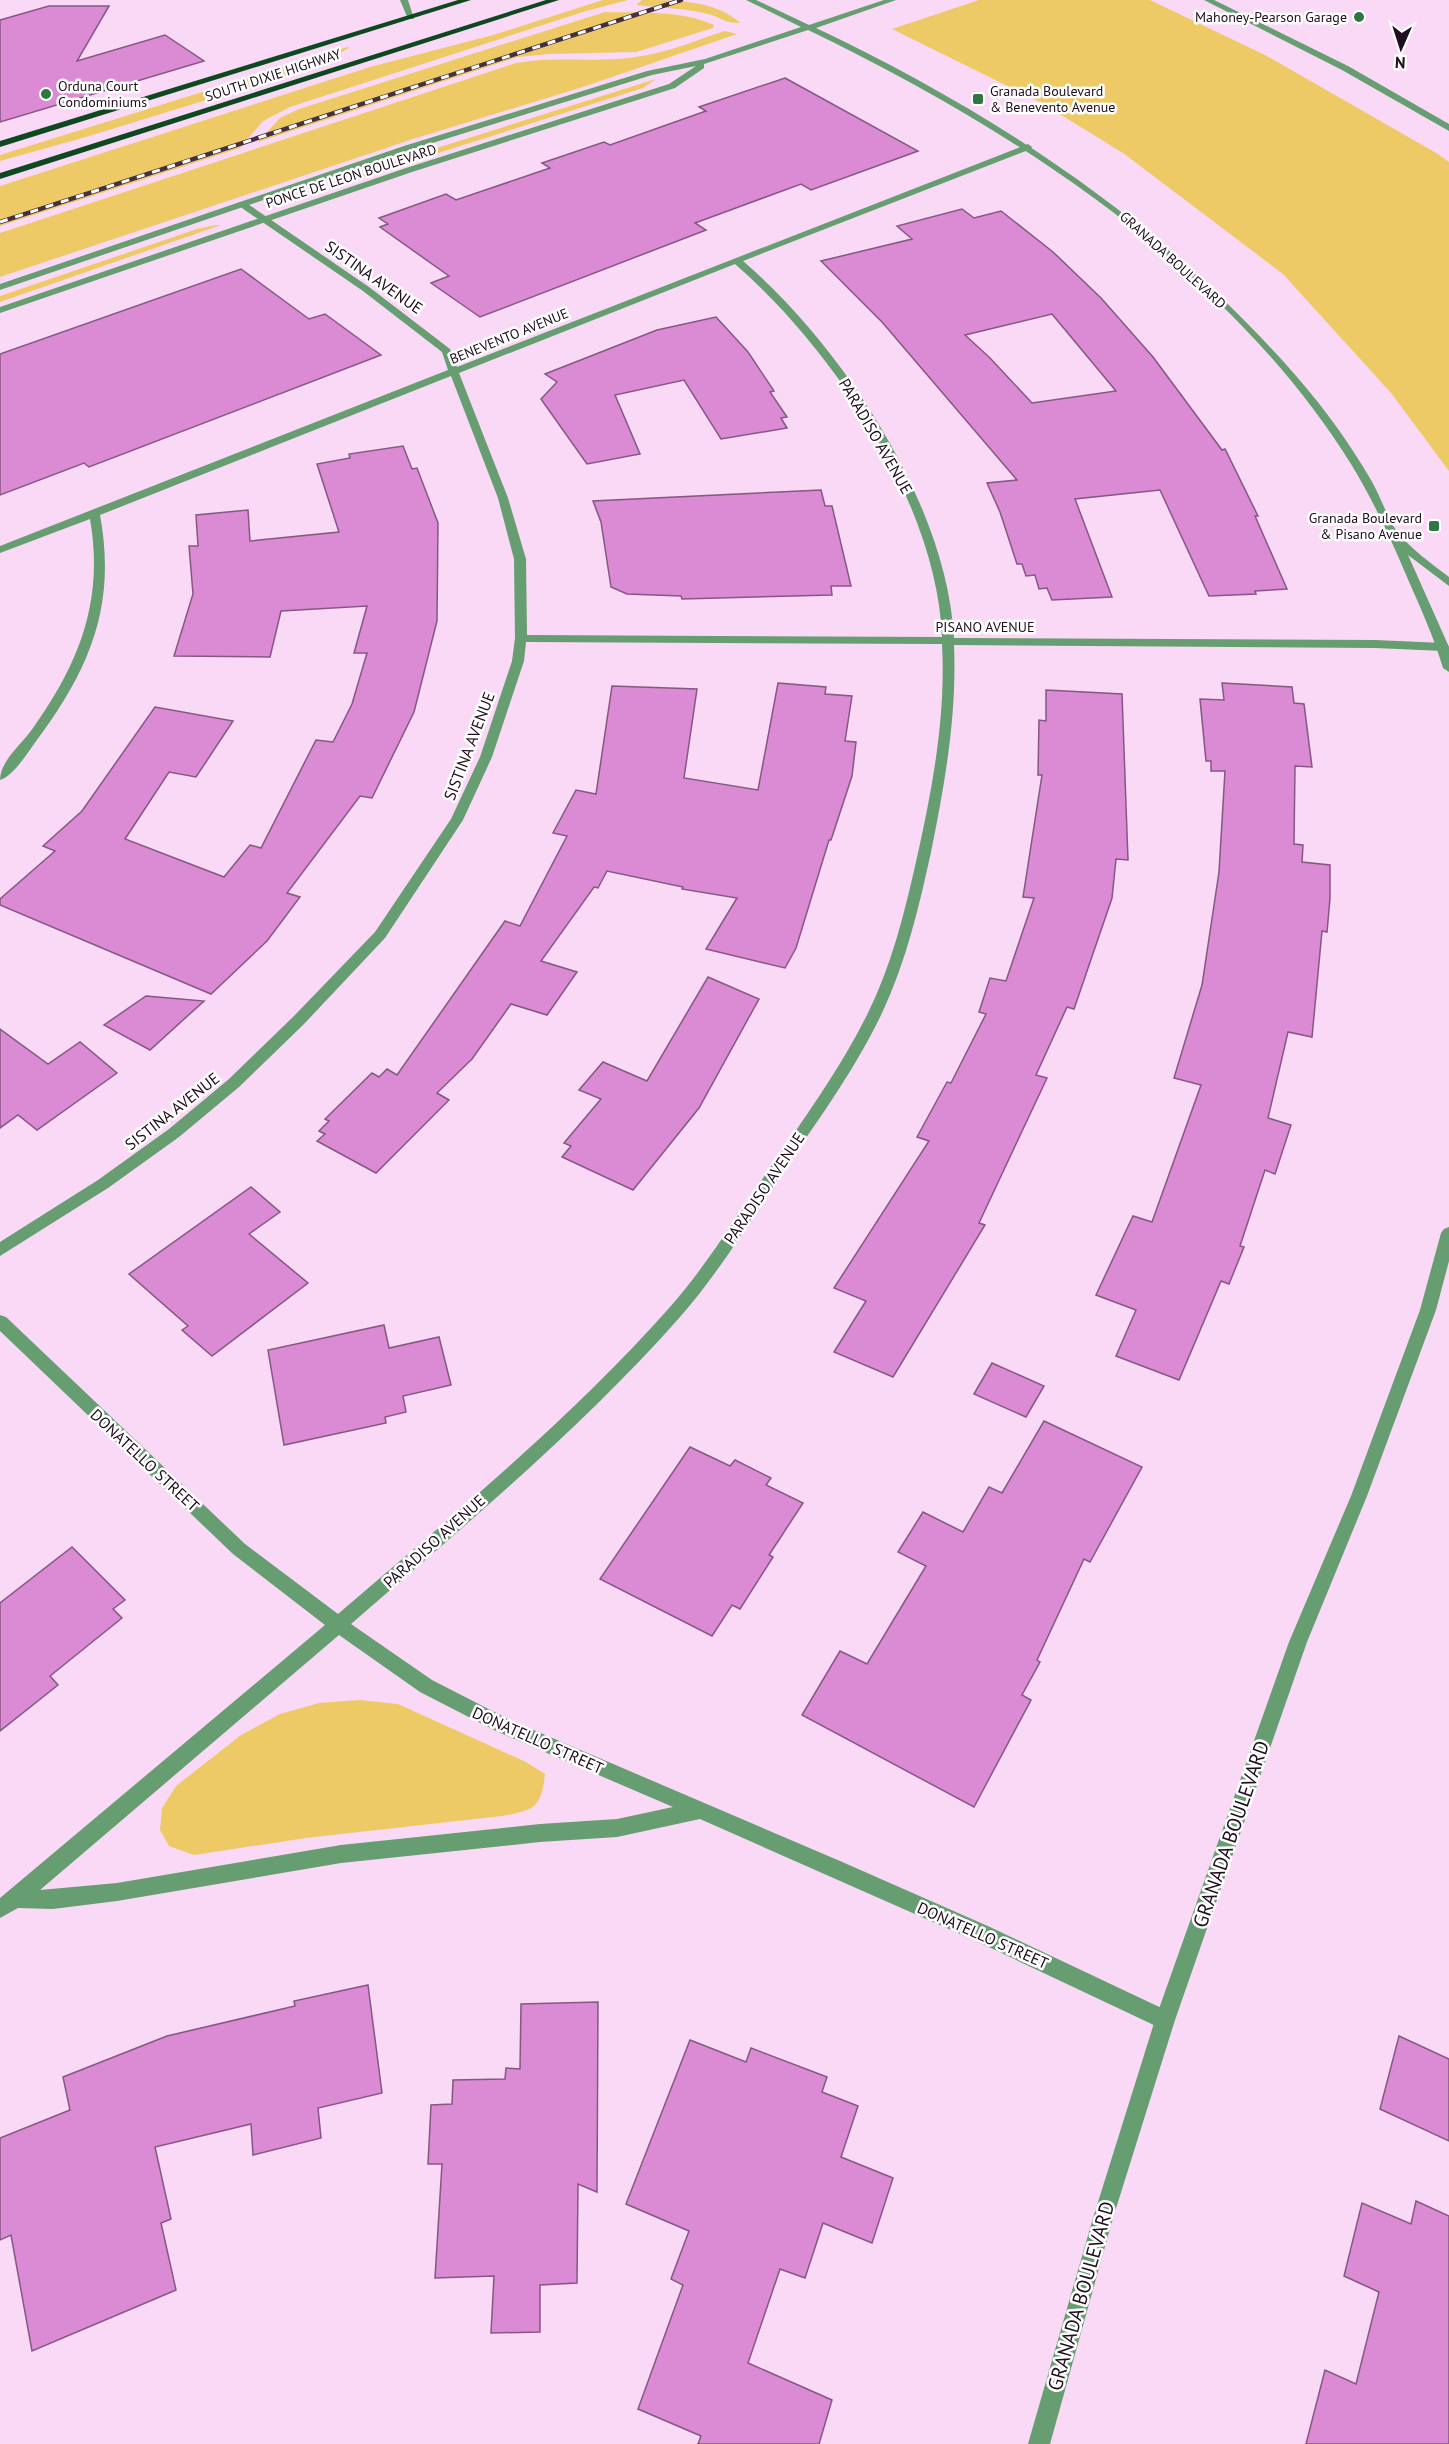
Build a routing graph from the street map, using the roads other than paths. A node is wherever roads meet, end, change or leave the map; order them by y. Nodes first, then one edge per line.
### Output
1 (404, 0) edge
2 (467, 0) edge
3 (555, 0) edge
4 (750, 0) edge
5 (892, 0) edge
6 (1208, 0) edge
7 (411, 17) junction
8 (809, 28) junction
9 (707, 61) junction
10 (1449, 128) edge
11 (0, 144) edge
12 (1028, 147) junction
13 (0, 176) edge
14 (242, 204) junction
15 (263, 219) junction
16 (736, 260) junction
17 (0, 287) edge
18 (0, 310) edge
19 (454, 372) junction
20 (94, 513) junction
21 (1394, 534) junction
22 (0, 550) edge
23 (1449, 583) edge
24 (521, 638) junction
25 (949, 642) junction
26 (1446, 648) edge
27 (1449, 668) edge
28 (0, 776) edge
29 (1449, 1233) edge
30 (0, 1250) edge
31 (0, 1321) edge
32 (339, 1625) junction
33 (697, 1811) junction
34 (7, 1904) edge
35 (1165, 2020) junction
36 (1039, 2444) edge

1 - 7 street
2 - 7 highway, SOUTH DIXIE HIGHWAY
3 - 13 highway, SOUTH DIXIE HIGHWAY
4 - 8 street, GRANADA BOULEVARD
5 - 8 street, PONCE DE LEON BOULEVARD
6 - 10 street
7 - 11 highway, SOUTH DIXIE HIGHWAY
8 - 9 street, PONCE DE LEON BOULEVARD
8 - 12 street, GRANADA BOULEVARD
9 - 14 street, PONCE DE LEON BOULEVARD
9 - 15 street, PONCE DE LEON BOULEVARD
12 - 16 street, BENEVENTO AVENUE
12 - 21 street, GRANADA BOULEVARD
14 - 15 street, SISTINA AVENUE
14 - 17 street, PONCE DE LEON BOULEVARD
15 - 18 street, PONCE DE LEON BOULEVARD
15 - 19 street, SISTINA AVENUE
16 - 19 street, BENEVENTO AVENUE
16 - 25 street, PARADISO AVENUE
19 - 20 street, BENEVENTO AVENUE
19 - 24 street, SISTINA AVENUE
20 - 22 street, BENEVENTO AVENUE
20 - 28 street
21 - 23 street
21 - 26 street, GRANADA BOULEVARD
24 - 25 street, PISANO AVENUE
24 - 30 street, SISTINA AVENUE
25 - 26 street, PISANO AVENUE
25 - 32 street, PARADISO AVENUE
26 - 27 street, GRANADA BOULEVARD
29 - 35 street, GRANADA BOULEVARD
31 - 32 street, DONATELLO STREET
32 - 33 street, DONATELLO STREET
32 - 34 street, PARADISO AVENUE
33 - 34 street, PARADISO AVENUE
33 - 35 street, DONATELLO STREET
35 - 36 street, GRANADA BOULEVARD

